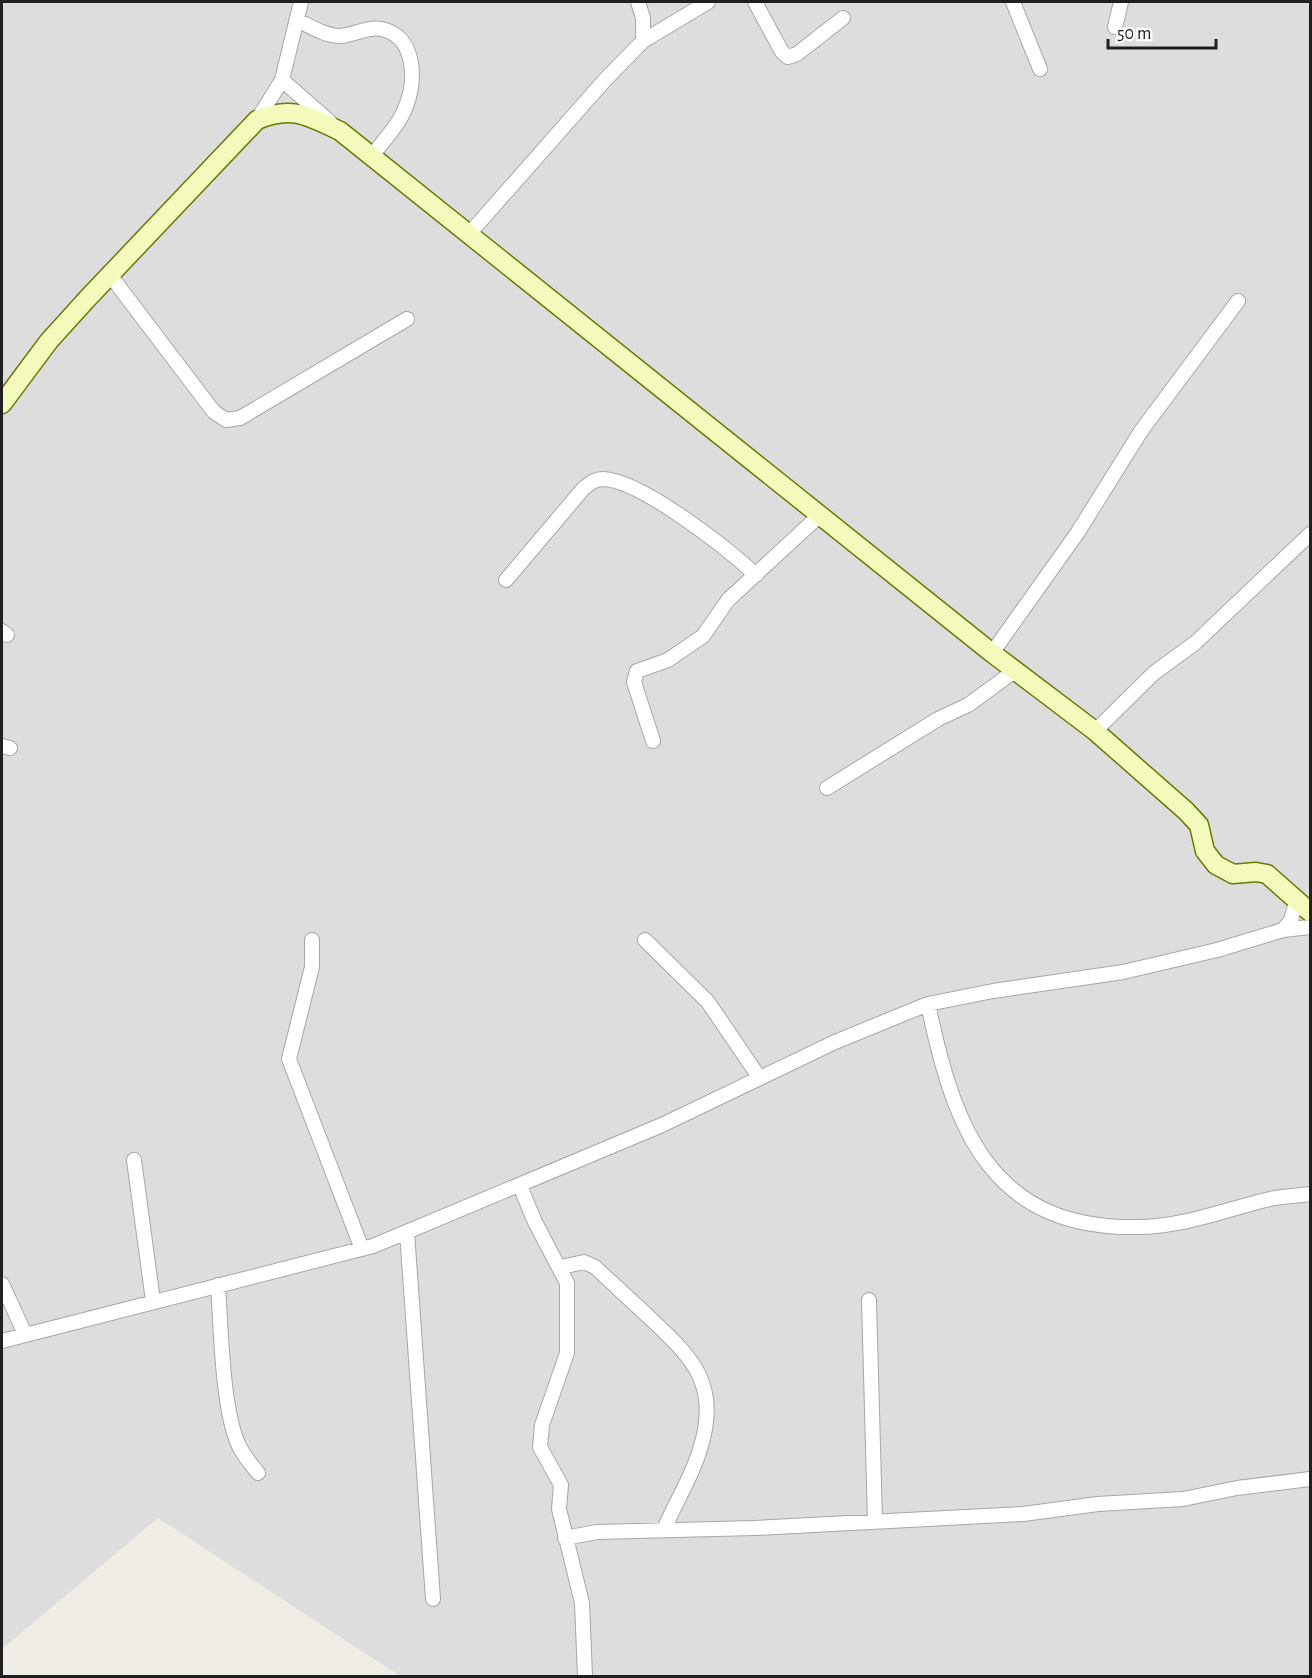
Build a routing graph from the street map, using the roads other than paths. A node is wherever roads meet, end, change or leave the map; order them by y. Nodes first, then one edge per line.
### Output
1 (301, 2) edge
2 (638, 2) edge
3 (708, 2) edge
4 (755, 2) edge
5 (1013, 2) edge
6 (1121, 2) edge
7 (843, 18) dead end
8 (297, 20) junction
9 (1115, 27) dead end
10 (643, 41) junction
11 (1040, 69) dead end
12 (282, 80) junction
13 (257, 120) junction
14 (340, 131) junction
15 (372, 156) junction
16 (469, 234) junction
17 (110, 275) junction
18 (1238, 301) dead end
19 (407, 319) dead end
20 (2, 404) edge
21 (820, 515) junction
22 (1311, 534) edge
23 (756, 575) junction
24 (506, 580) dead end
25 (992, 653) junction
26 (1016, 670) junction
27 (1095, 731) junction
28 (653, 741) dead end
29 (827, 788) dead end
30 (1304, 906) edge
31 (1311, 927) edge
32 (1283, 930) junction
33 (312, 940) dead end
34 (645, 940) dead end
35 (928, 1004) junction
36 (759, 1077) junction
37 (134, 1160) dead end
38 (520, 1186) junction
39 (1311, 1194) edge
40 (407, 1232) junction
41 (362, 1250) junction
42 (561, 1267) junction
43 (2, 1284) edge
44 (218, 1285) junction
45 (869, 1300) dead end
46 (153, 1301) junction
47 (25, 1334) junction
48 (2, 1341) edge
49 (258, 1473) dead end
50 (1311, 1479) edge
51 (875, 1521) junction
52 (664, 1530) junction
53 (565, 1538) junction
54 (433, 1599) dead end
55 (585, 1677) edge

1 - 8 street
2 - 10 street
3 - 10 street
4 - 7 street
5 - 11 street
6 - 9 street
8 - 12 street
8 - 15 street
10 - 16 street
12 - 13 street
12 - 14 street
13 - 14 street
13 - 17 street
14 - 15 street
15 - 16 street
16 - 21 street
17 - 19 street
17 - 20 street
18 - 25 street
21 - 23 street
21 - 25 street
22 - 27 street
23 - 24 street
23 - 28 street
25 - 26 street
26 - 27 street
26 - 29 street
27 - 30 street
30 - 32 street
31 - 32 street
32 - 35 street
33 - 41 street
34 - 36 street
35 - 36 street
35 - 39 street
36 - 38 street
37 - 46 street
38 - 40 street
38 - 42 street
40 - 41 street
40 - 54 street
41 - 44 street
42 - 52 street
42 - 53 street
43 - 47 street
44 - 46 street
44 - 49 street
45 - 51 street
46 - 47 street
47 - 48 street
50 - 51 street
51 - 52 street
52 - 53 street
53 - 55 street

